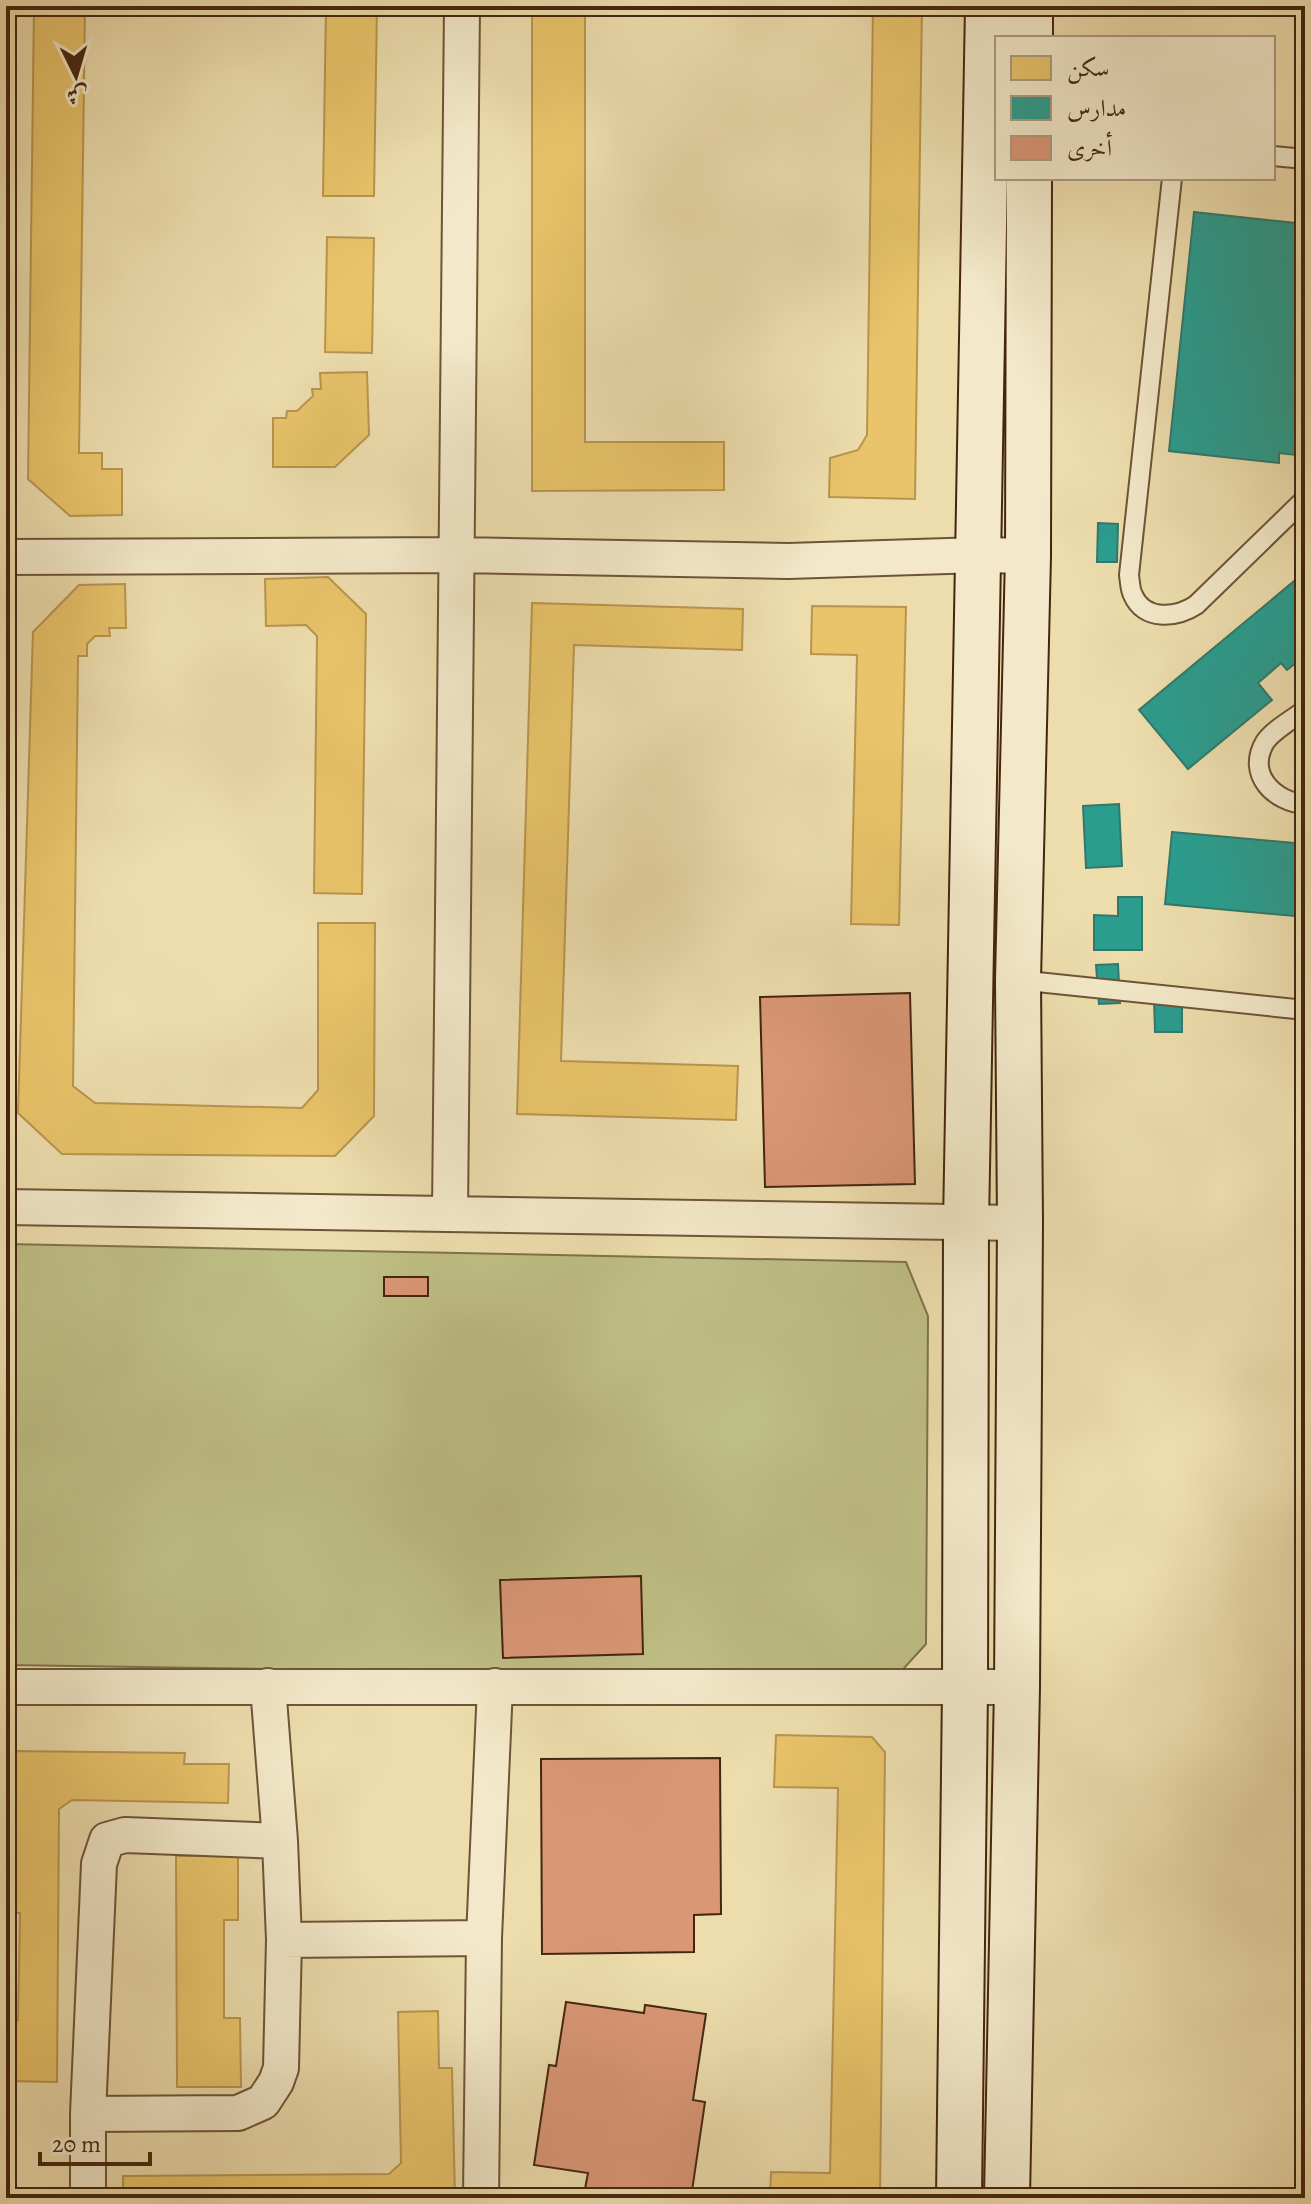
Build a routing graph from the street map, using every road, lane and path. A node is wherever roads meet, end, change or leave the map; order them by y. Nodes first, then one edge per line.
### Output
1 (462, 6) edge
2 (988, 6) edge
3 (1030, 6) edge
4 (1030, 36) edge
5 (1275, 156) edge
6 (1305, 159) edge
7 (1029, 180) edge
8 (1172, 180) edge
9 (1305, 499) edge
10 (459, 555) junction
11 (980, 555) junction
12 (1028, 556) junction
13 (6, 557) edge
14 (1305, 710) edge
15 (1305, 804) edge
16 (1018, 980) junction
17 (1305, 1010) edge
18 (6, 1207) edge
19 (450, 1214) junction
20 (1020, 1223) junction
21 (966, 1224) junction
22 (268, 1686) junction
23 (495, 1686) junction
24 (6, 1687) edge
25 (1017, 1687) junction
26 (965, 1688) junction
27 (280, 1841) junction
28 (484, 1938) junction
29 (284, 1940) junction
30 (88, 2114) junction
31 (88, 2198) edge
32 (481, 2198) edge
33 (959, 2198) edge
34 (1007, 2198) edge

1 - 10 street
2 - 11 main road
3 - 4 main road
5 - 6 lane
7 - 12 main road
8 - 9 lane
10 - 11 street
10 - 13 street
10 - 19 street
11 - 12 street
11 - 21 main road
12 - 16 main road
14 - 15 lane
16 - 17 lane
16 - 20 main road
18 - 19 street
19 - 21 street
20 - 21 street
20 - 25 main road
21 - 26 main road
22 - 23 street
22 - 24 street
22 - 27 street
23 - 26 street
23 - 28 street
25 - 26 street
25 - 34 main road
26 - 33 main road
27 - 29 street
27 - 30 street
28 - 29 street
28 - 32 street
29 - 30 street
30 - 31 street

